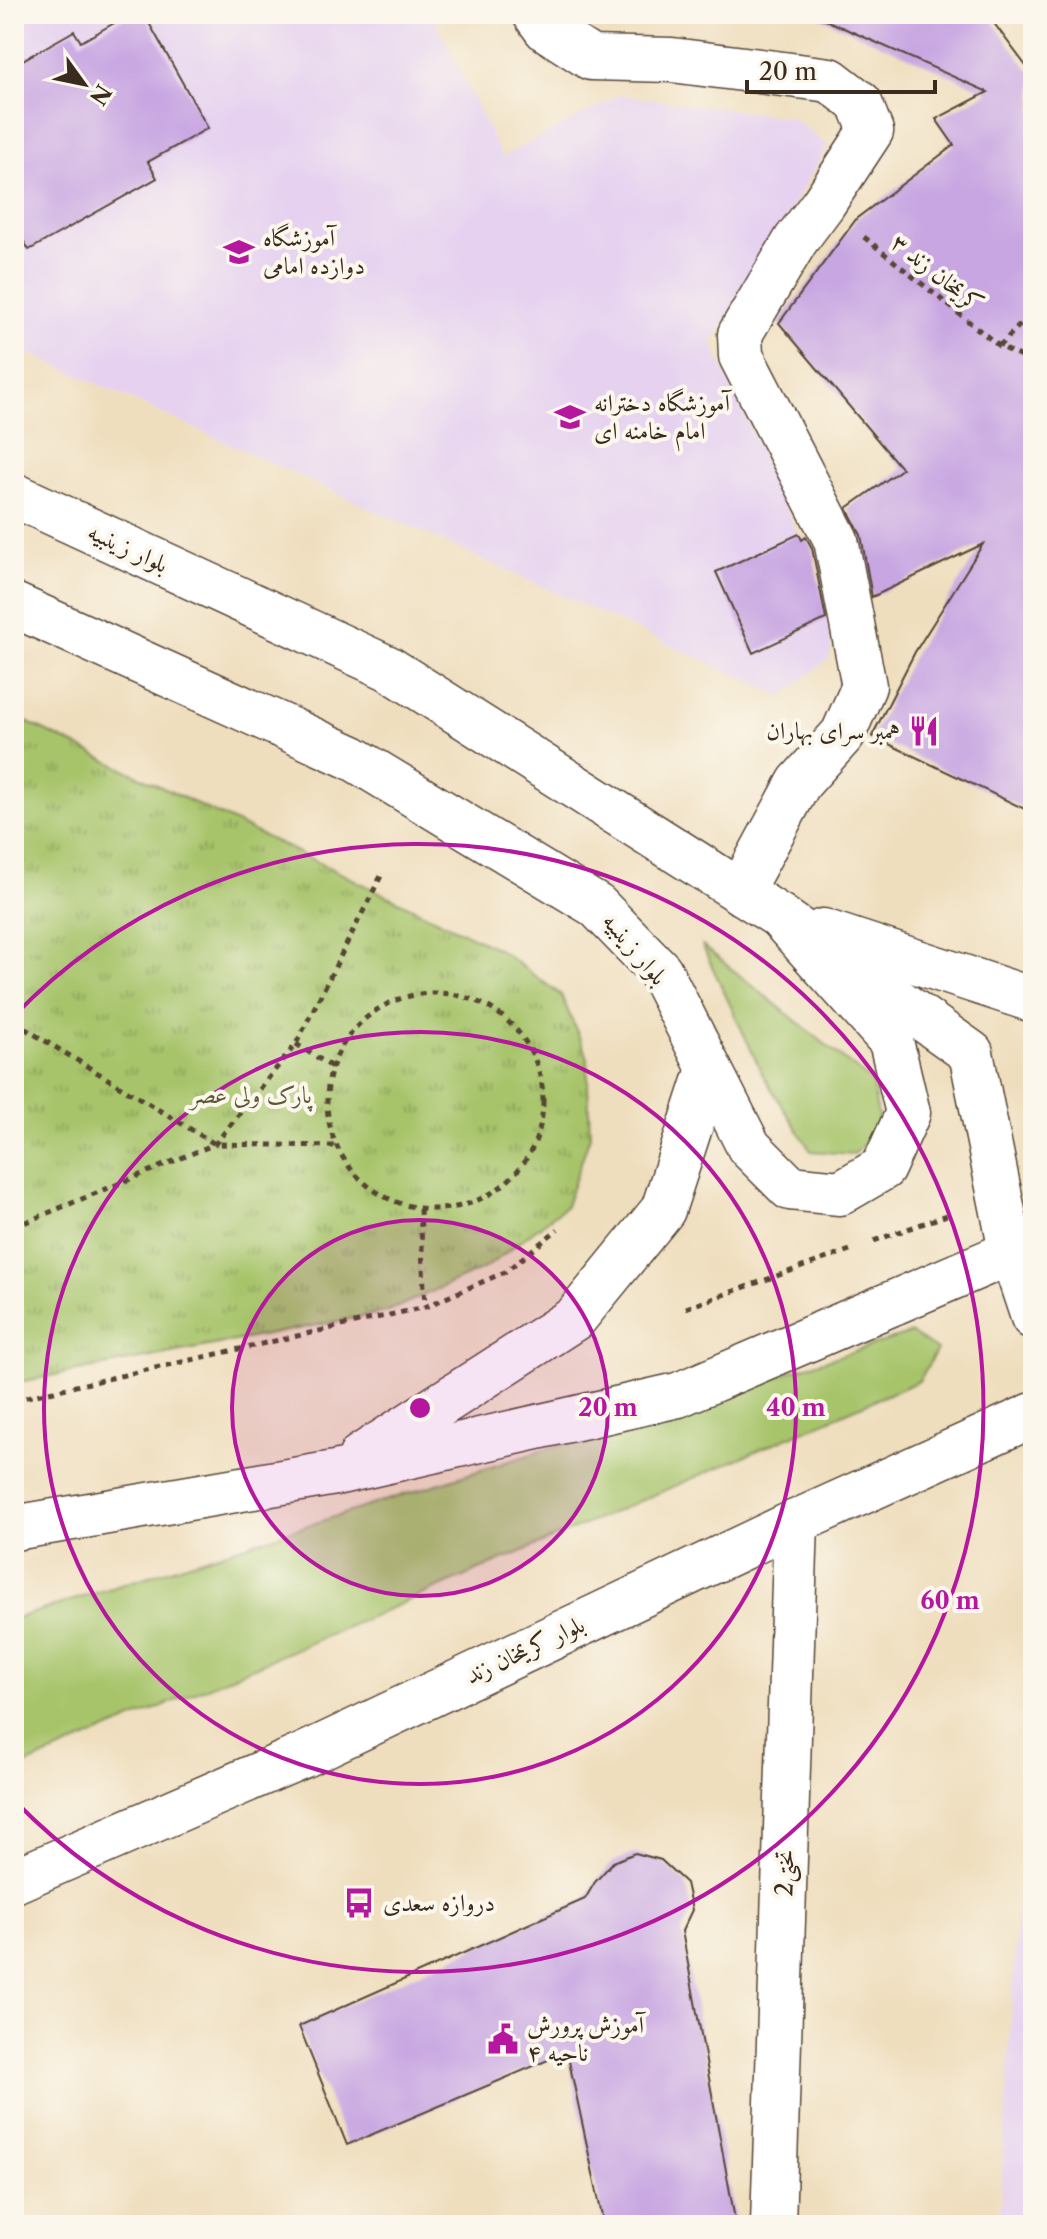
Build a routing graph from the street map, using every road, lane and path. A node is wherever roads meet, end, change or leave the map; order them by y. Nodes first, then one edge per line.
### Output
1 (535, 14) edge
2 (823, 204) junction
3 (1033, 312) edge
4 (999, 346) junction
5 (1033, 363) edge
6 (14, 495) edge
7 (14, 605) edge
8 (381, 876) dead end
9 (740, 892) junction
10 (779, 916) junction
11 (1033, 1000) edge
12 (14, 1022) edge
13 (296, 1044) junction
14 (332, 1067) junction
15 (709, 1069) junction
16 (215, 1144) junction
17 (336, 1146) junction
18 (420, 1209) junction
19 (952, 1213) dead end
20 (14, 1227) edge
21 (558, 1229) dead end
22 (1022, 1247) edge
23 (425, 1307) junction
24 (686, 1308) dead end
25 (1033, 1317) edge
26 (14, 1400) edge
27 (1033, 1415) edge
28 (335, 1473) junction
29 (796, 1522) junction
30 (14, 1528) edge
31 (14, 1881) edge
32 (773, 2225) edge

1 - 2 main road
2 - 4 path, کریمخان زند ۳
2 - 9 main road
3 - 4 path
4 - 5 path, کریمخان زند ۳
6 - 9 main road, بلوار زینبیه
7 - 15 main road, بلوار زینبیه
8 - 13 path
9 - 10 main road, بلوار زینبیه
10 - 11 main road
10 - 15 main road, بلوار زینبیه
10 - 22 main road
12 - 16 path
13 - 14 path
13 - 16 path
14 - 17 path
14 - 18 path
15 - 28 main road
16 - 17 path
16 - 20 path
17 - 18 path
18 - 23 path
19 - 24 path
21 - 23 path
22 - 25 main road
22 - 28 main road
23 - 26 path
27 - 29 main road, بلوار کریمخان زند
28 - 30 main road
29 - 31 main road, بلوار کریمخان زند
29 - 32 main road, 2تختی

